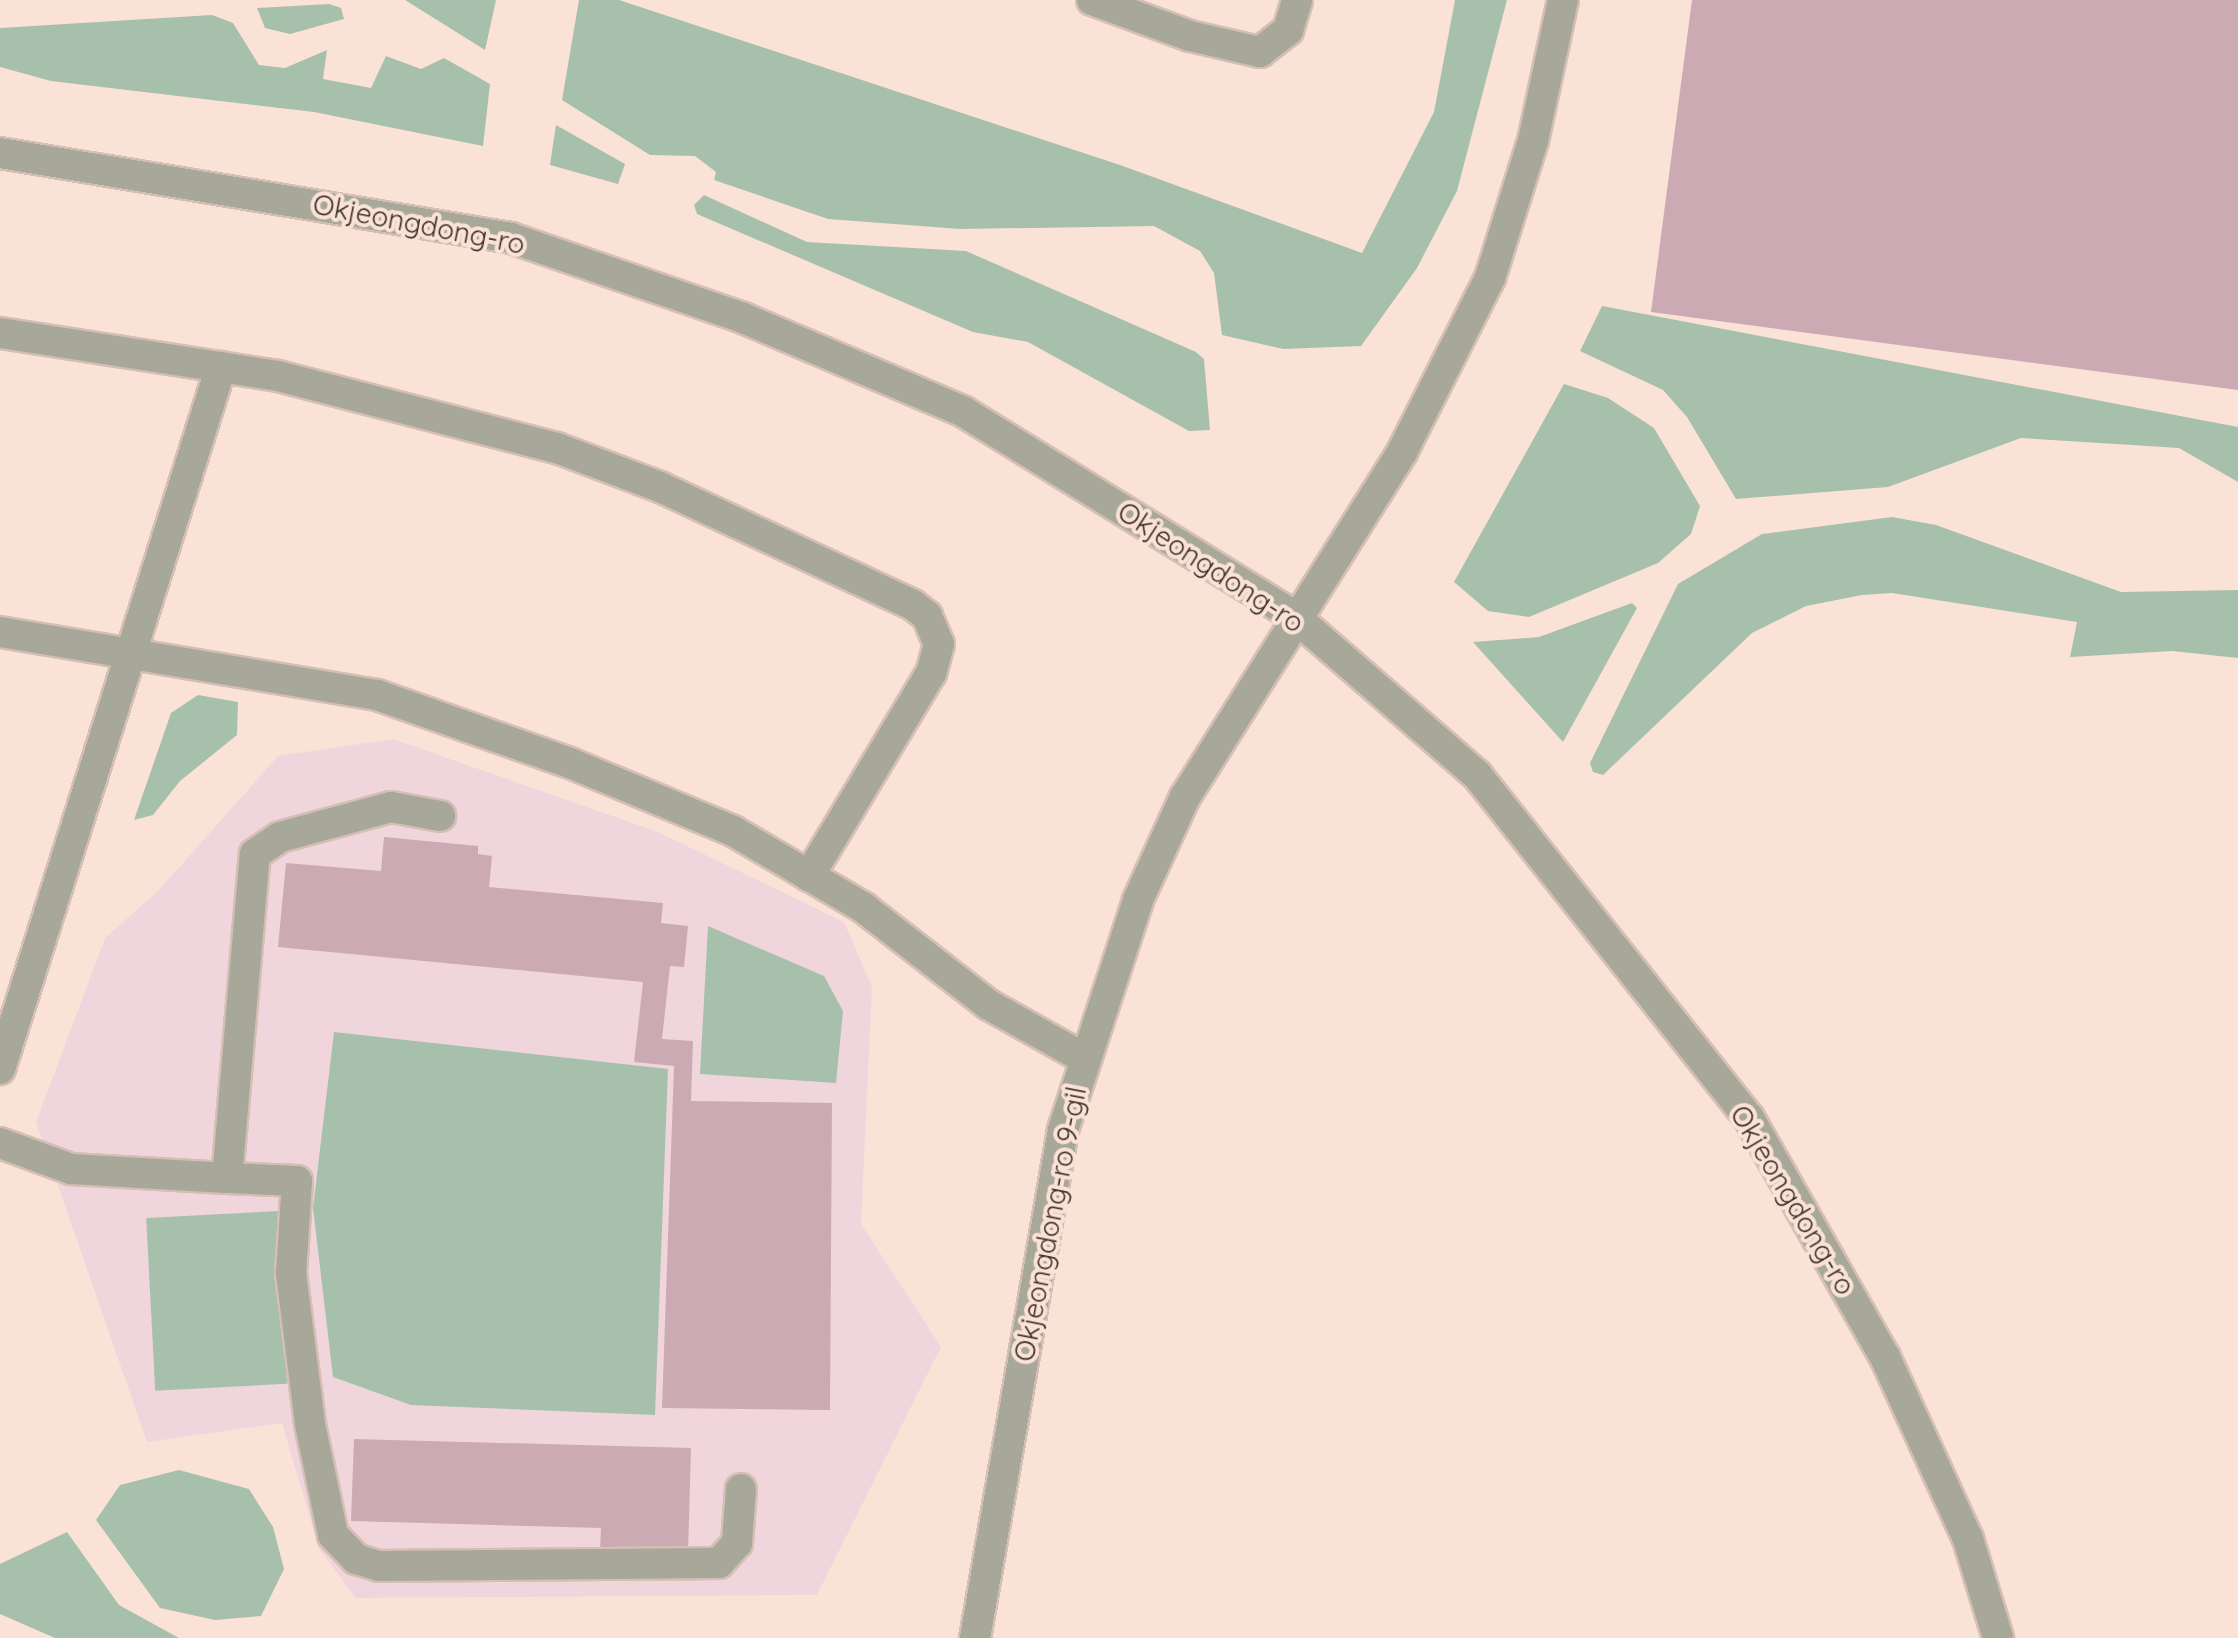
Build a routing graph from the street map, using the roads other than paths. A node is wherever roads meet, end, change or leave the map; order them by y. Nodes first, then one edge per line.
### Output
1 (1092, 0) edge
2 (1297, 0) edge
3 (1563, 0) edge
4 (0, 153) edge
5 (0, 333) edge
6 (221, 367) junction
7 (1294, 616) junction
8 (0, 632) edge
9 (132, 649) junction
10 (440, 816) dead end
11 (809, 876) junction
12 (1084, 1058) junction
13 (0, 1069) edge
14 (0, 1144) edge
15 (227, 1178) junction
16 (741, 1489) dead end
17 (975, 1638) edge
18 (1998, 1638) edge

1 - 2 street
3 - 7 street, Okjeongdong-ro 9-gil
4 - 7 street, Okjeongdong-ro
5 - 6 street
6 - 9 street
6 - 11 street
7 - 12 street, Okjeongdong-ro 9-gil
7 - 18 street, Okjeongdong-ro
8 - 9 street
9 - 11 street
9 - 13 street
10 - 15 street
11 - 12 street
12 - 17 street, Okjeongdong-ro 9-gil
14 - 15 street
15 - 16 street

